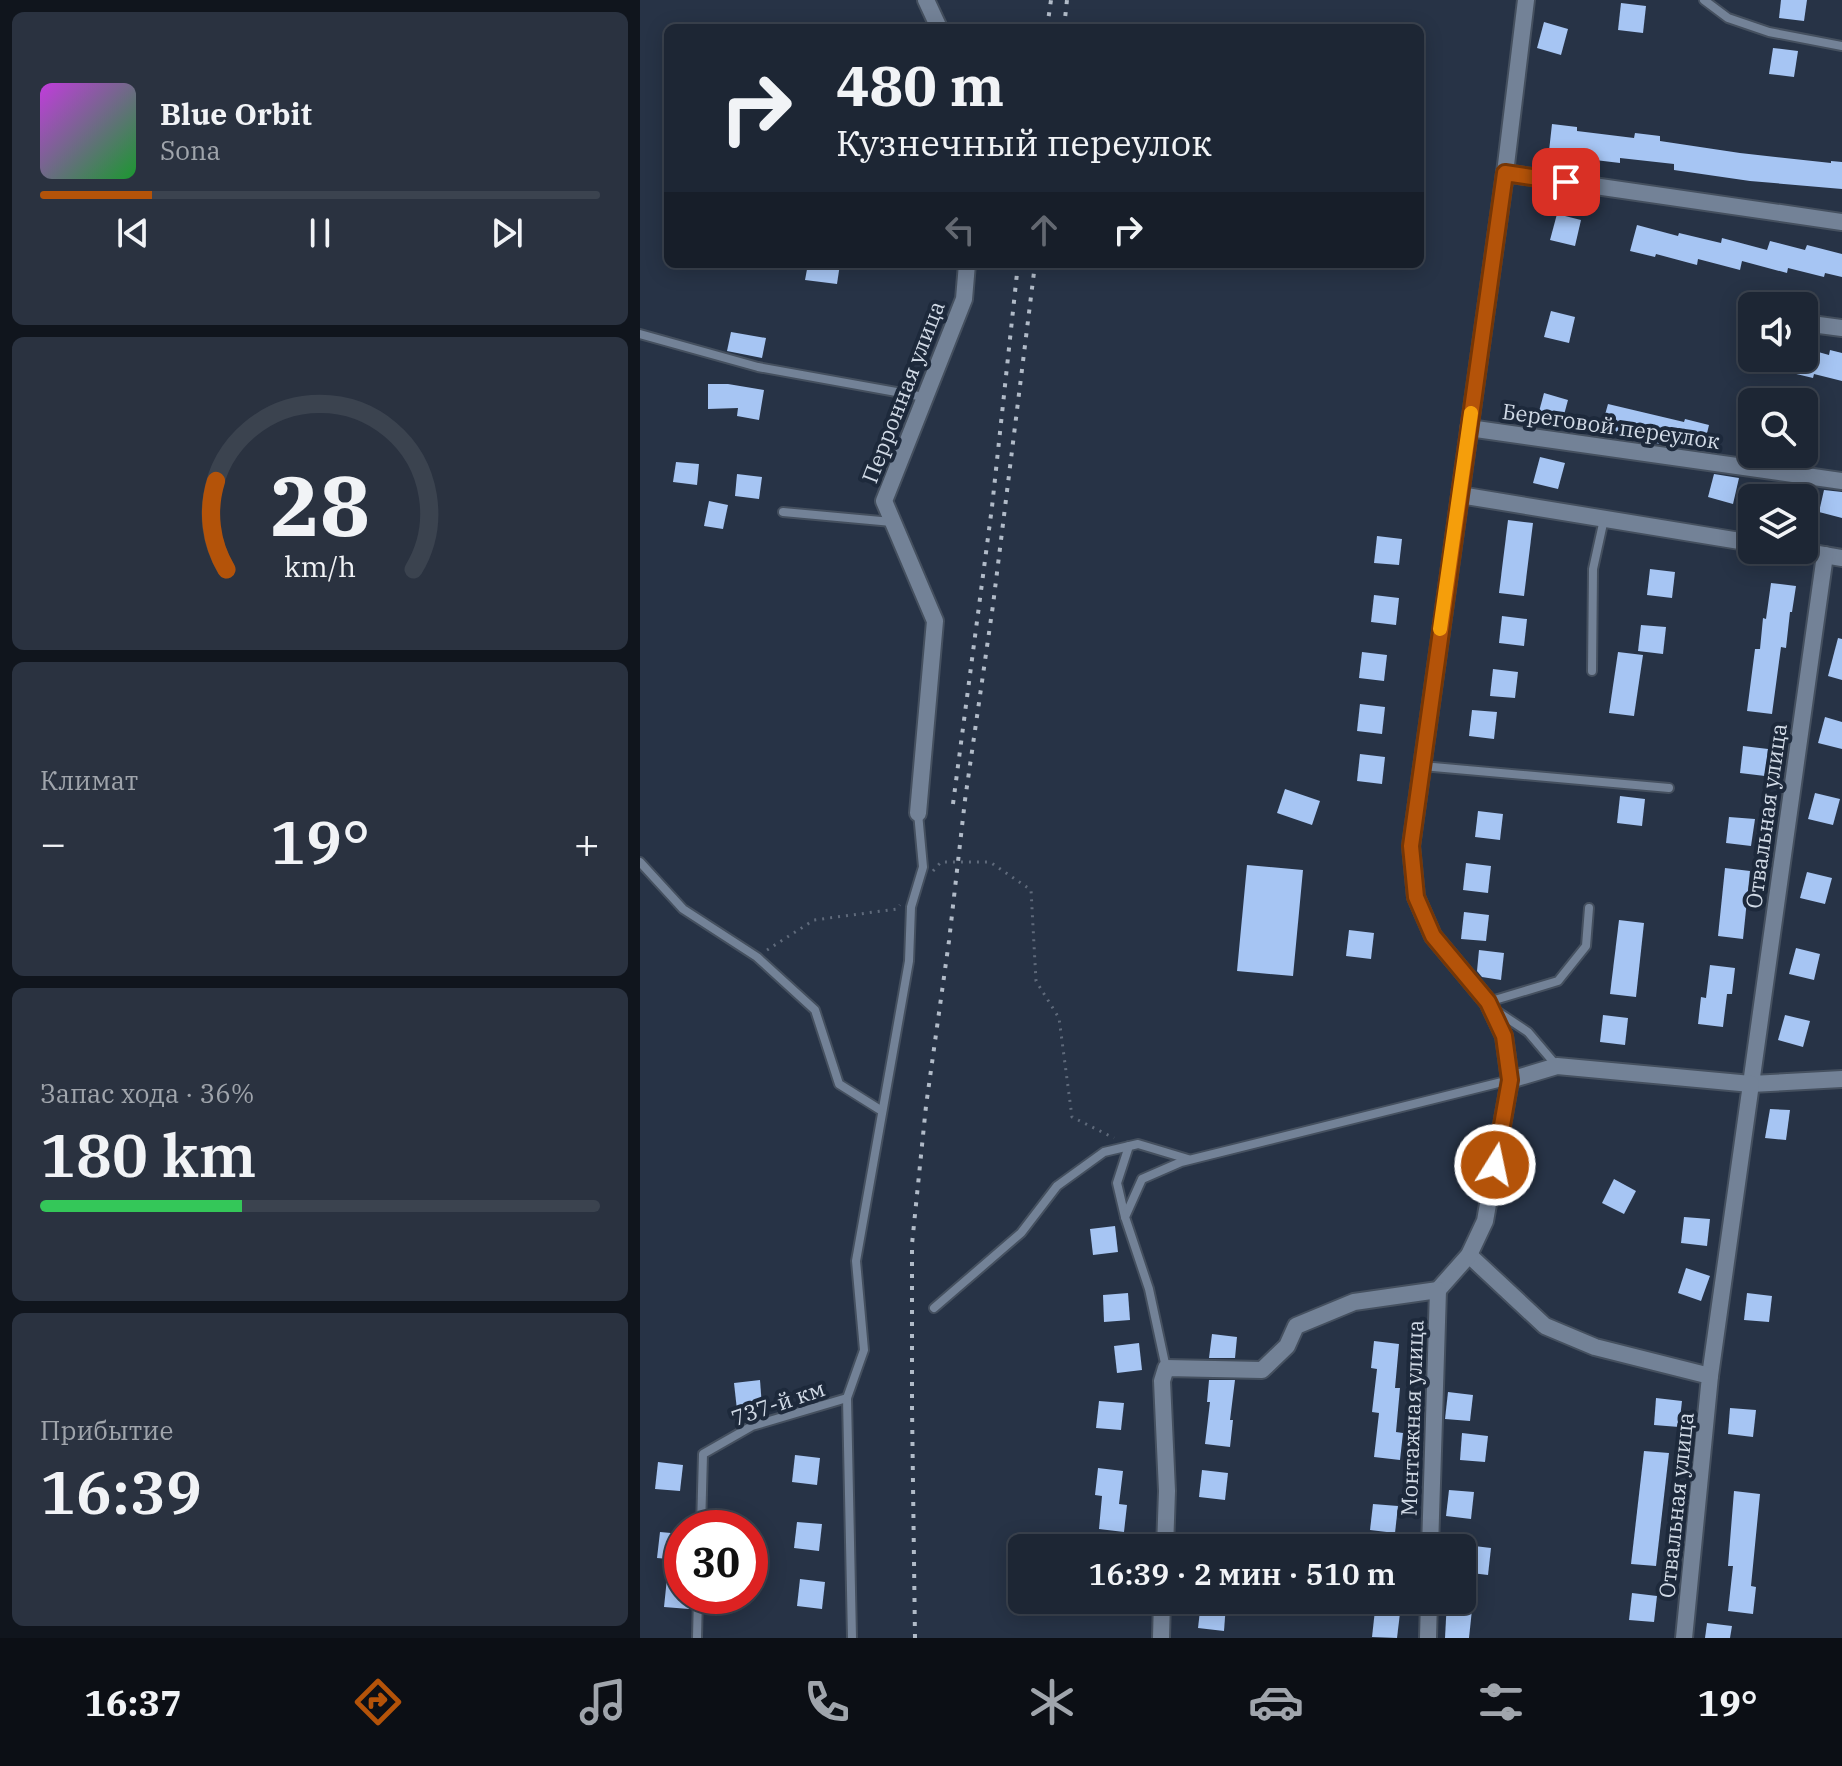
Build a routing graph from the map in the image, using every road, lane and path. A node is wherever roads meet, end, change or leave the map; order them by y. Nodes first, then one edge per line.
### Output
1 (926, 0) edge
2 (1526, 0) edge
3 (1704, 0) edge
4 (937, 24) edge
5 (1842, 46) edge
6 (1505, 173) junction
7 (1842, 222) edge
8 (967, 268) edge
9 (1818, 325) edge
10 (1842, 328) edge
11 (640, 334) edge
12 (925, 397) junction
13 (1469, 428) junction
14 (1842, 481) edge
15 (1460, 495) junction
16 (783, 512) dead end
17 (1604, 519) junction
18 (893, 523) junction
19 (1738, 541) edge
20 (1834, 556) edge
21 (1592, 671) dead end
22 (1422, 766) junction
23 (1669, 788) dead end
24 (918, 813) joint
25 (640, 862) edge
26 (916, 888) junction
27 (1589, 908) dead end
28 (757, 957) junction
29 (1490, 1005) junction
30 (1557, 1066) junction
31 (1842, 1079) edge
32 (1510, 1080) junction
33 (1751, 1084) junction
34 (882, 1111) junction
35 (1129, 1146) junction
36 (1190, 1159) junction
37 (1125, 1217) junction
38 (1469, 1255) junction
39 (1438, 1290) junction
40 (934, 1308) dead end
41 (1166, 1368) junction
42 (1710, 1376) junction
43 (847, 1398) junction
44 (701, 1510) edge
45 (1165, 1534) edge
46 (1430, 1534) edge
47 (698, 1614) edge
48 (1162, 1614) edge
49 (1429, 1614) edge
50 (697, 1638) edge
51 (852, 1638) edge
52 (1161, 1638) edge
53 (1428, 1638) edge
54 (1684, 1638) edge

1 - 4 street
2 - 6 street
3 - 5 lane
6 - 7 street
6 - 13 street
8 - 12 street, Перронная улица
9 - 10 street
11 - 12 lane
12 - 18 street, Перронная улица
13 - 14 street, Береговой переулок
13 - 15 street
15 - 17 street
15 - 22 street
16 - 18 lane
17 - 19 street
17 - 21 lane
18 - 24 street, Перронная улица
20 - 33 street, Отвальная улица
22 - 23 lane
22 - 29 street
24 - 26 lane
25 - 28 lane
26 - 28 path
26 - 34 lane
26 - 35 path
27 - 29 lane
28 - 34 lane
29 - 30 lane
29 - 32 street
30 - 32 street
30 - 33 street
31 - 33 street
32 - 36 lane
32 - 38 street
33 - 42 street, Отвальная улица
34 - 43 lane
35 - 36 lane
35 - 37 lane
35 - 40 lane
36 - 37 lane
37 - 41 lane
38 - 39 street
38 - 42 street
39 - 41 street
39 - 46 street, Монтажная улица
41 - 45 street
42 - 54 street, Отвальная улица
43 - 44 lane, 737-й км
43 - 51 lane
47 - 50 lane
48 - 52 street
49 - 53 street

